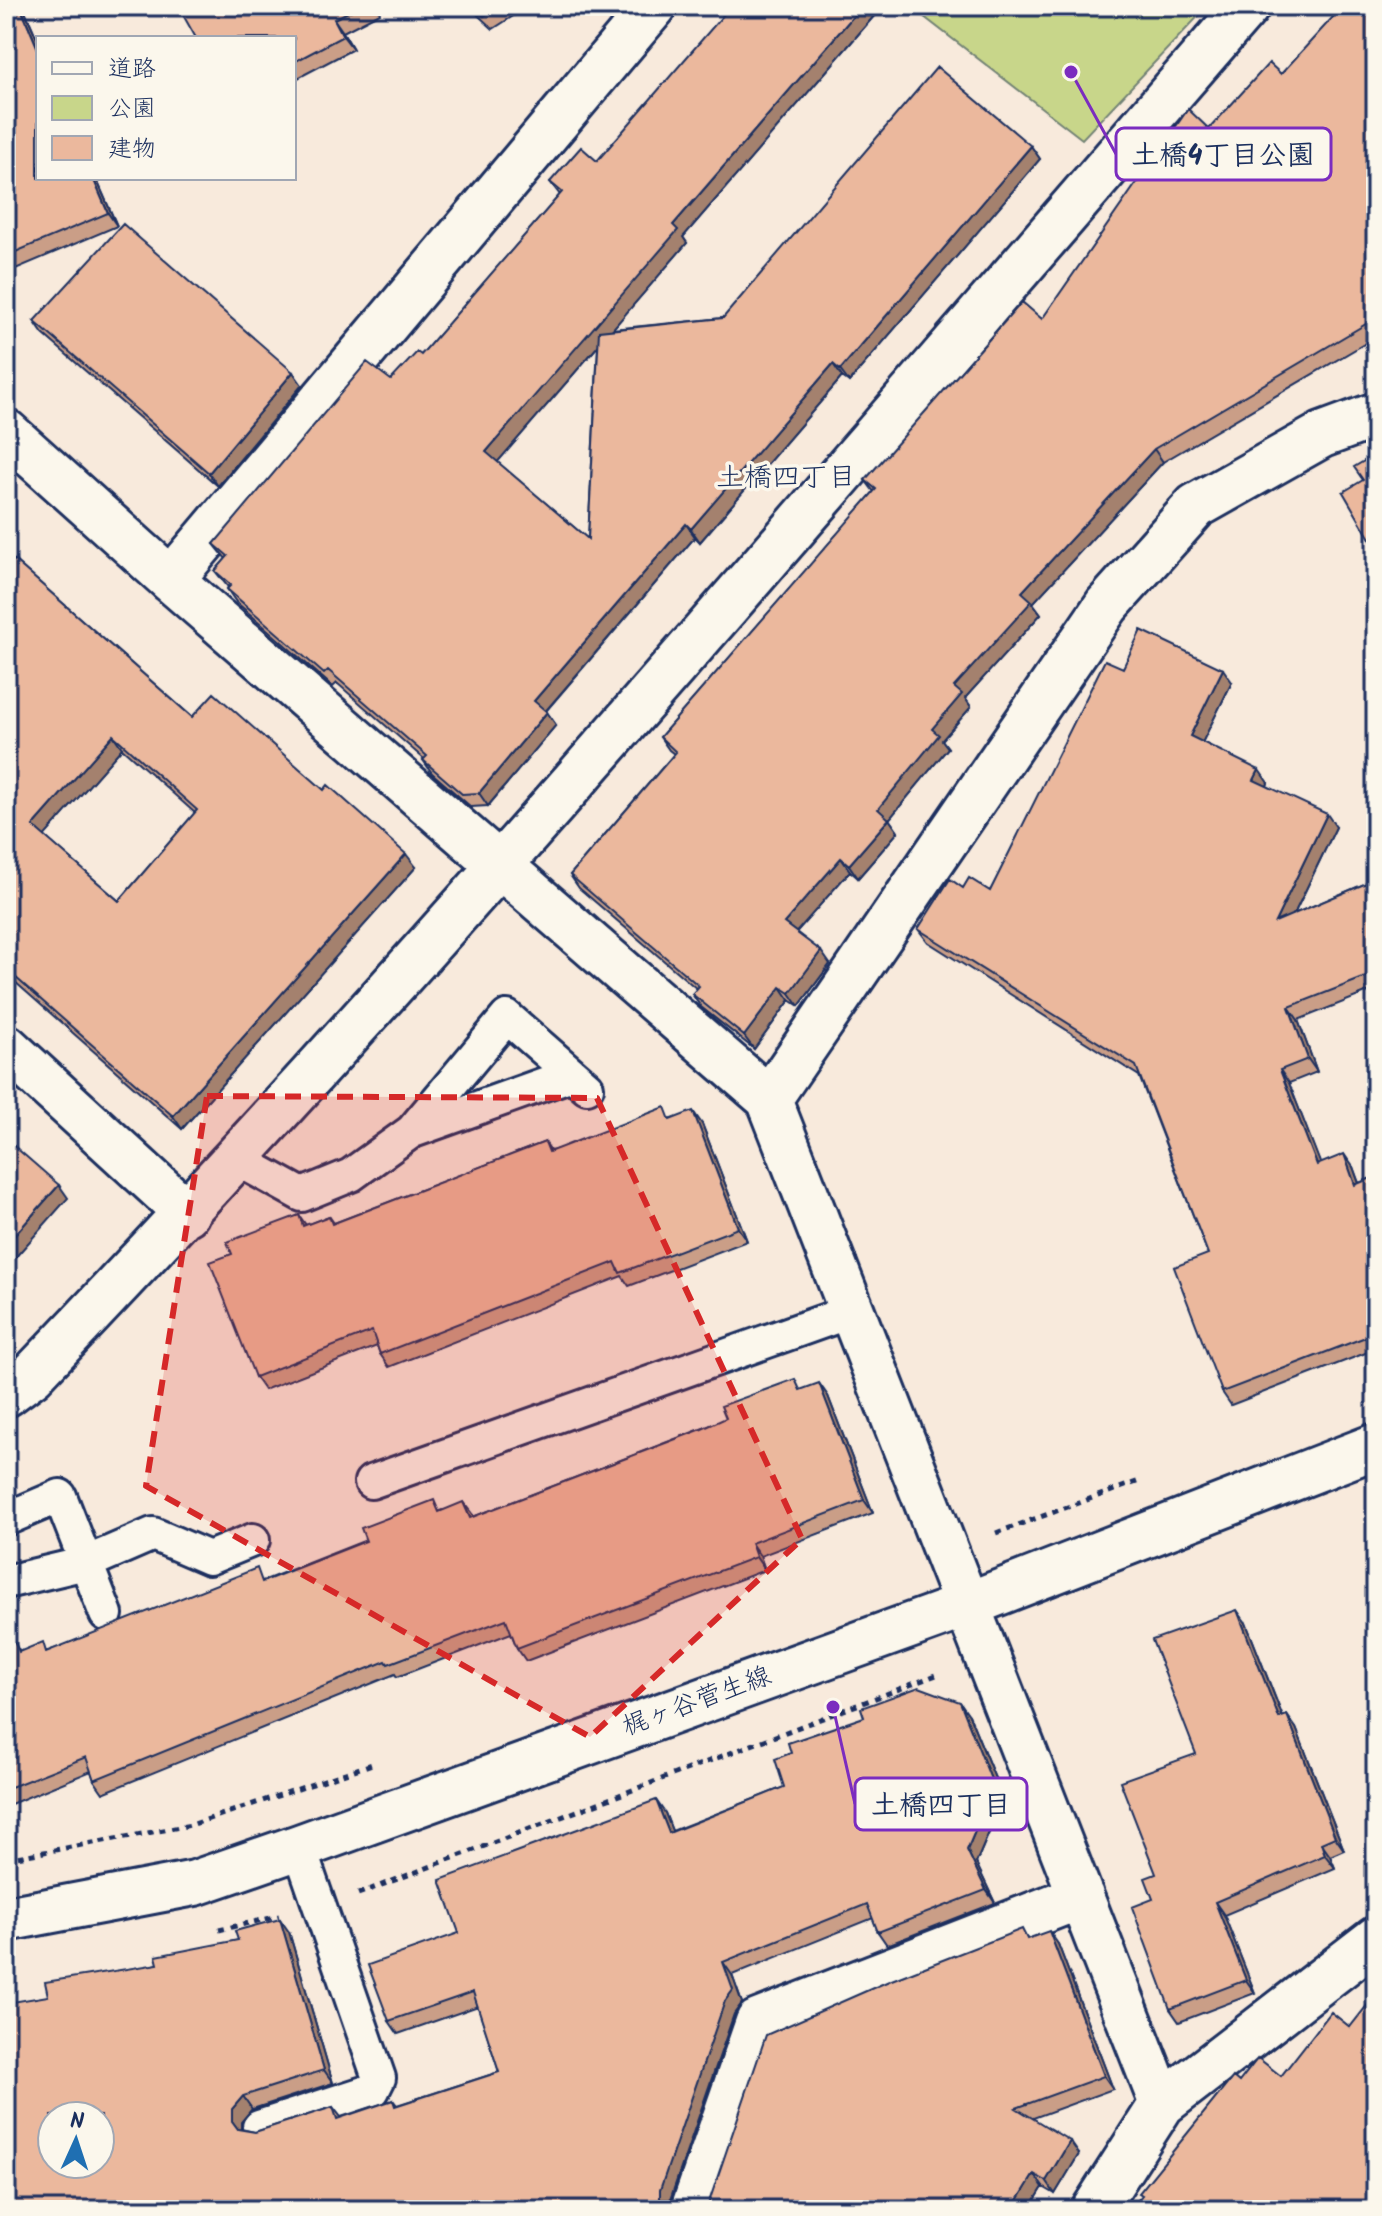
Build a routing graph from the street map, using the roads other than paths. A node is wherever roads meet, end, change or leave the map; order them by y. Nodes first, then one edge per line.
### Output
1 (654, 6) edge
2 (1247, 6) edge
3 (1376, 415) edge
4 (6, 432) edge
5 (171, 580) junction
6 (497, 865) junction
7 (6, 1047) edge
8 (769, 1099) junction
9 (412, 1131) junction
10 (235, 1158) junction
11 (187, 1213) junction
12 (852, 1311) junction
13 (6, 1394) edge
14 (1376, 1446) edge
15 (371, 1482) dead end
16 (6, 1519) edge
17 (253, 1540) dead end
18 (86, 1563) junction
19 (6, 1582) edge
20 (967, 1605) junction
21 (106, 1614) dead end
22 (299, 1847) junction
23 (1081, 1896) junction
24 (6, 1919) edge
25 (1376, 1939) edge
26 (1162, 2104) junction
27 (259, 2127) edge
28 (693, 2210) edge
29 (1094, 2210) edge

1 - 5 street
2 - 6 street
3 - 8 street
4 - 5 street
5 - 6 street
6 - 8 street
6 - 10 street
7 - 11 street
8 - 12 street
9 - 9 lane
9 - 10 lane
10 - 11 street
11 - 13 street
12 - 15 lane
12 - 20 street
14 - 20 street, 梶ヶ谷菅生線
16 - 18 lane
17 - 18 lane
18 - 19 lane
18 - 21 lane
20 - 22 street, 梶ヶ谷菅生線
20 - 23 street
22 - 24 street, 梶ヶ谷菅生線
22 - 27 lane
23 - 26 street
23 - 28 street
25 - 26 street
26 - 29 street

